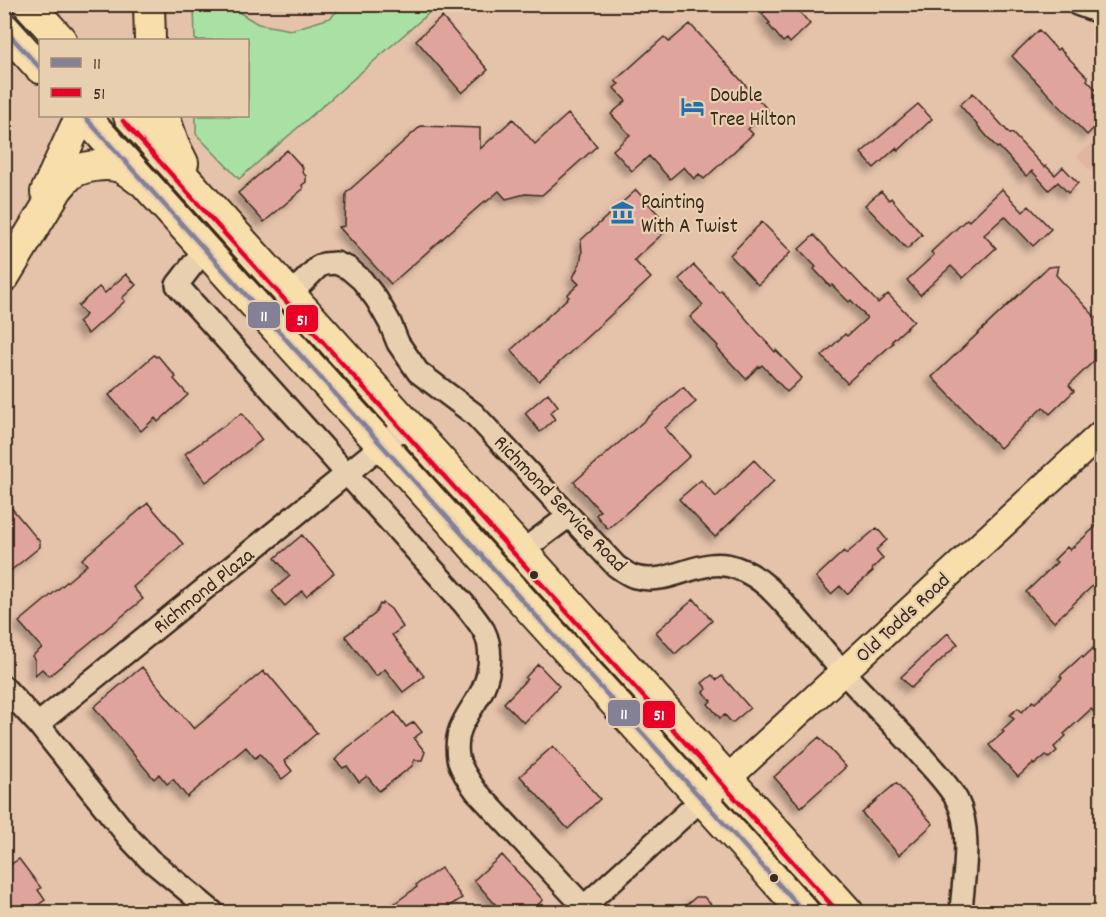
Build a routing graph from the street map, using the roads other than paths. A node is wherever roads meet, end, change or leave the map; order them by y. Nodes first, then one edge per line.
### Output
1 (28, 4) edge
2 (149, 4) edge
3 (1077, 4) edge
4 (1101, 13) edge
5 (4, 28) edge
6 (60, 39) edge
7 (149, 39) edge
8 (39, 67) edge
9 (83, 117) edge
10 (85, 117) edge
11 (130, 117) edge
12 (164, 117) edge
13 (154, 193) junction
14 (198, 193) junction
15 (204, 250) junction
16 (7, 273) edge
17 (290, 295) junction
18 (408, 424) junction
19 (1101, 433) edge
20 (382, 446) junction
21 (346, 474) junction
22 (569, 516) junction
23 (522, 551) junction
24 (843, 671) junction
25 (4, 687) edge
26 (38, 724) junction
27 (728, 778) junction
28 (702, 799) junction
29 (584, 910) edge
30 (213, 912) edge
31 (804, 912) edge
32 (848, 912) edge
33 (961, 912) edge

1 - 6 highway
2 - 7 highway
3 - 4 street
5 - 8 highway
9 - 16 highway
10 - 13 highway
11 - 14 highway
12 - 14 highway
13 - 15 highway
13 - 16 highway
14 - 17 highway
15 - 20 highway
15 - 21 street
17 - 18 highway
17 - 22 street, Richmond Service Road
18 - 20 street, Richmond Plaza
18 - 23 highway
19 - 24 main road, Old Todds Road
20 - 21 street, Richmond Plaza
20 - 28 highway
21 - 26 street, Richmond Plaza
21 - 29 street
22 - 23 street
22 - 24 street, Richmond Service Road
23 - 27 highway
24 - 27 main road, Old Todds Road
24 - 33 street, Richmond Service Road
25 - 26 street
26 - 30 street
27 - 28 main road, Old Todds Road
27 - 32 highway
28 - 29 street
28 - 31 highway

